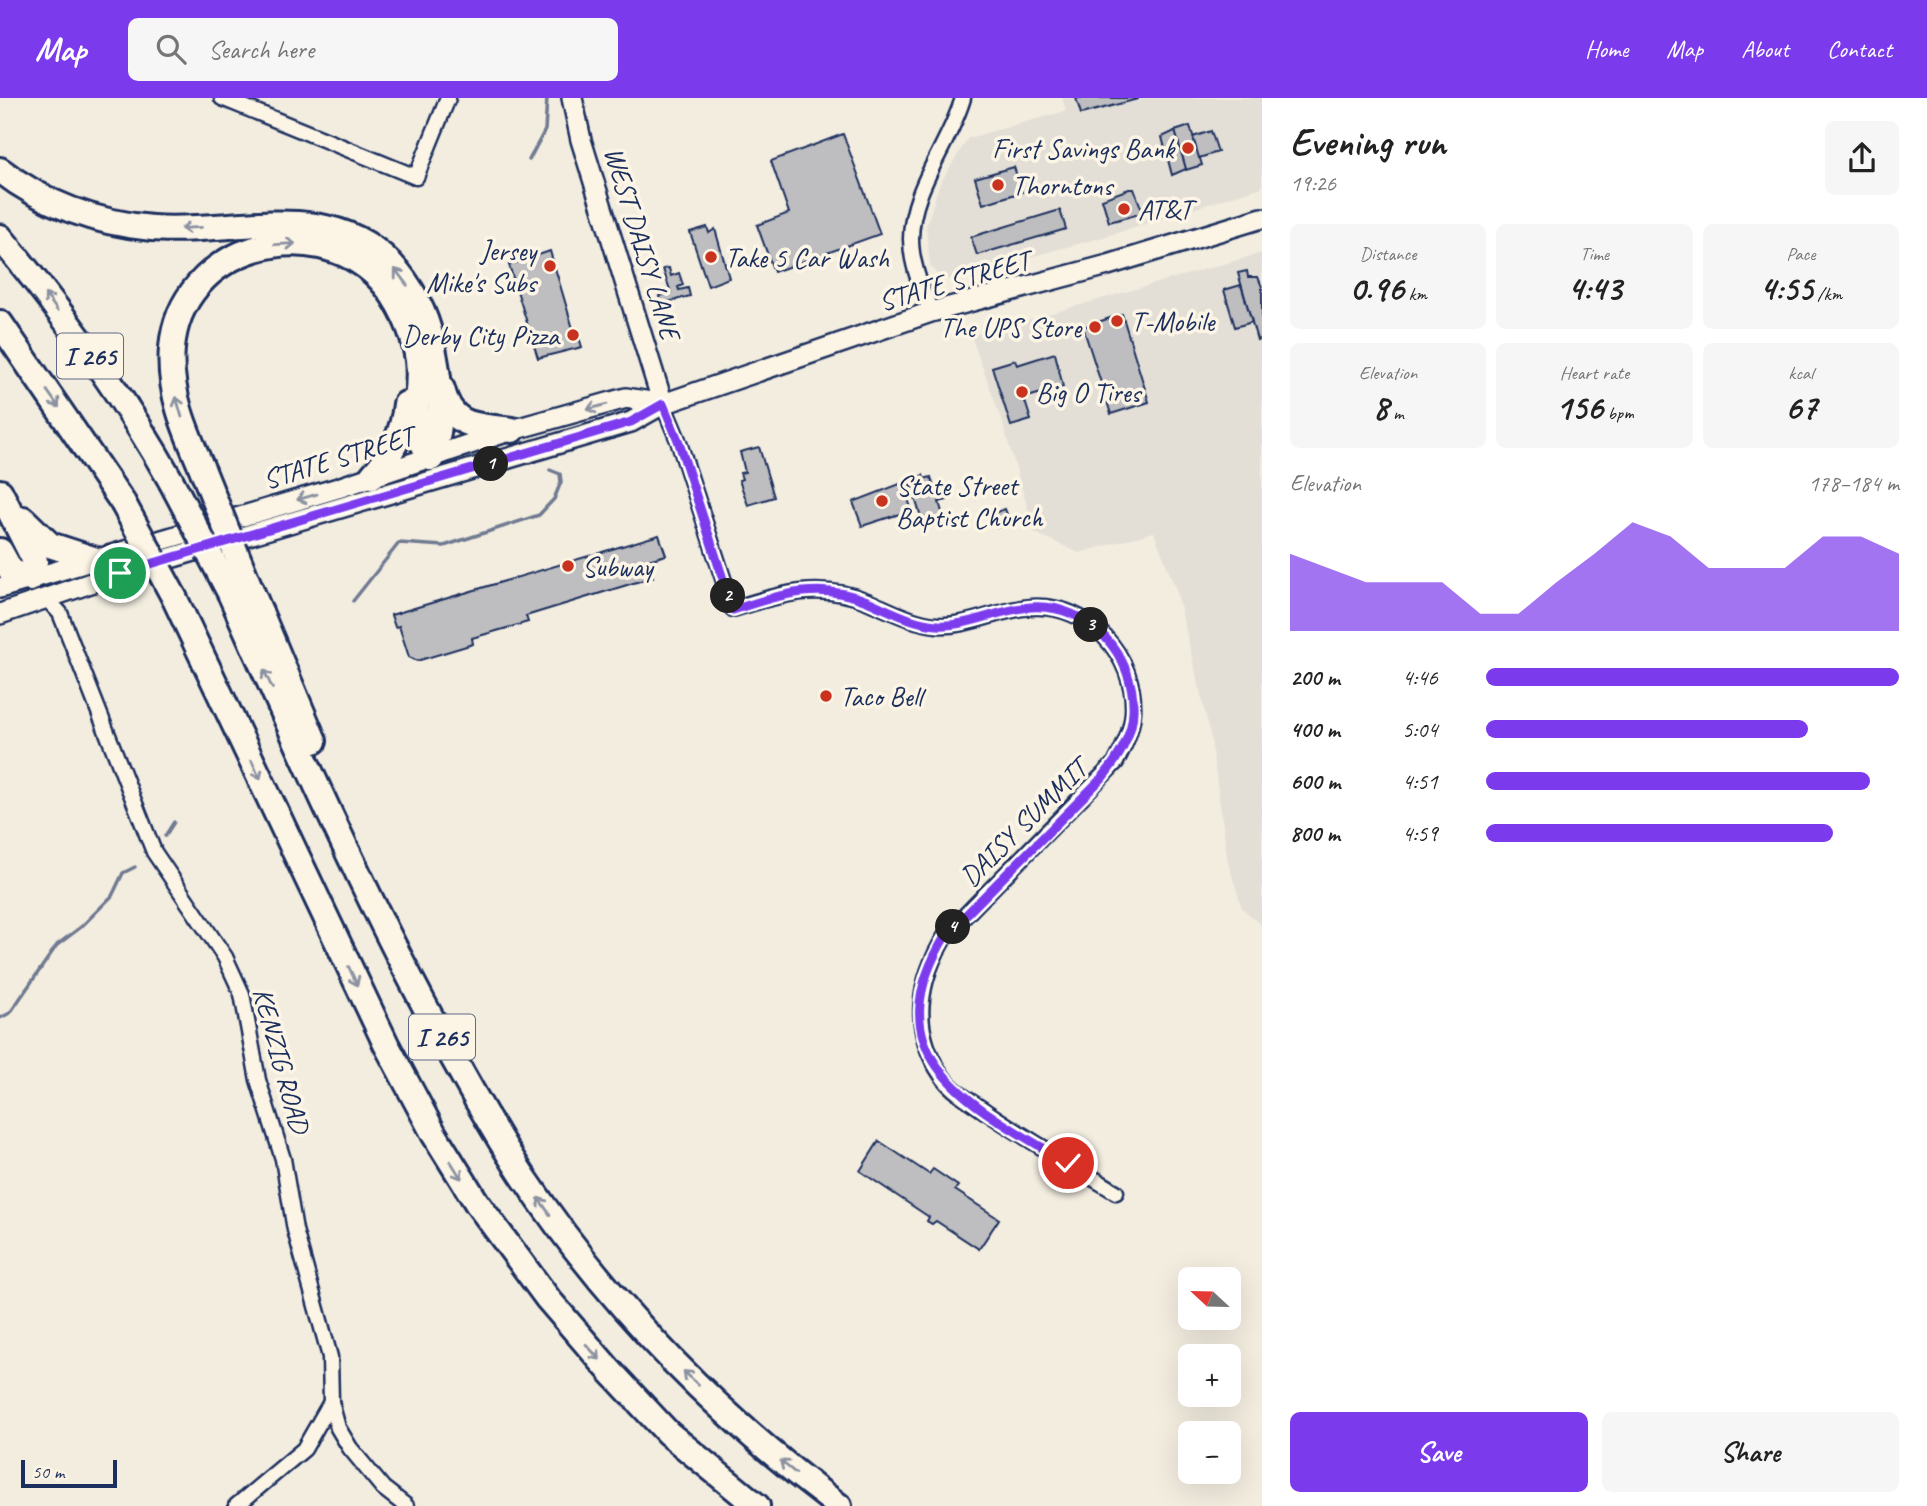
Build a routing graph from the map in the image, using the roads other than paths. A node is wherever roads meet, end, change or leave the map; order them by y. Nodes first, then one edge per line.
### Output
1 (222, 98) edge
2 (448, 98) edge
3 (572, 98) edge
4 (963, 98) edge
5 (0, 170) edge
6 (1262, 218) edge
7 (0, 237) edge
8 (931, 312) junction
9 (0, 323) edge
10 (412, 341) junction
11 (435, 362) junction
12 (663, 404) junction
13 (512, 430) junction
14 (434, 468) junction
15 (372, 476) junction
16 (4, 498) edge
17 (0, 551) edge
18 (96, 560) junction
19 (0, 588) edge
20 (38, 588) junction
21 (240, 590) junction
22 (0, 614) edge
23 (1116, 1192) dead end
24 (331, 1402) junction
25 (236, 1506) edge
26 (406, 1506) edge
27 (757, 1506) edge
28 (839, 1506) edge

1 - 2 street
3 - 12 main road, WEST DAISY LANE
4 - 8 street
11 -> 5 highway
6 - 8 main road, STATE STREET
21 -> 7 highway, I 265, bridge
8 - 12 main road, STATE STREET
9 -> 27 highway, I 265, bridge
10 - 14 highway
10 - 15 highway
21 -> 10 highway, bridge
11 - 13 highway
11 - 14 highway
12 -> 13 main road, STATE STREET
12 - 14 main road, STATE STREET
12 - 23 street, DAISY SUMMIT
13 - 14 main road, STATE STREET
14 - 15 main road, STATE STREET
14 - 20 main road, STATE STREET
15 -> 18 main road, STATE STREET
16 - 18 highway
16 - 20 highway
17 - 20 highway
18 - 20 main road, STATE STREET
19 - 20 main road
20 - 22 main road
20 - 24 street, KENZIG ROAD
28 -> 21 highway, I 265
24 - 25 street
24 - 26 street, KENZIG ROAD

